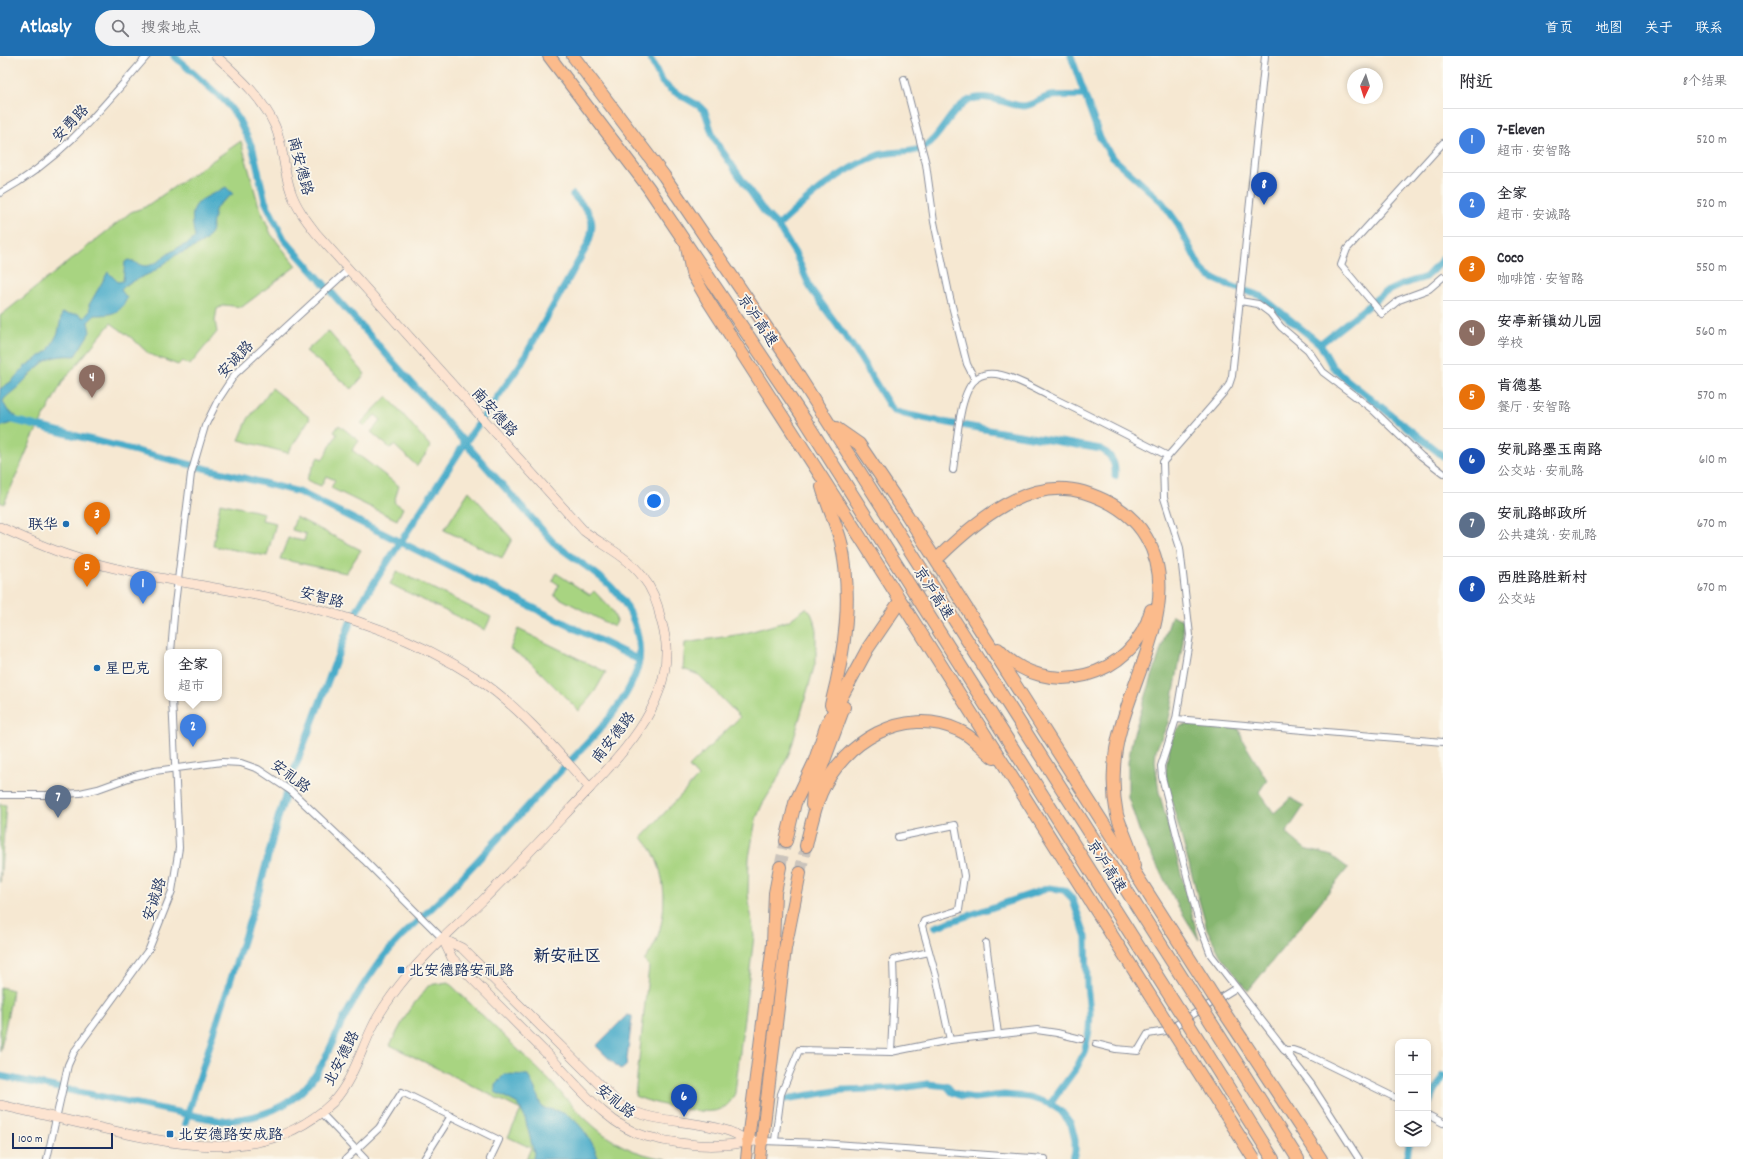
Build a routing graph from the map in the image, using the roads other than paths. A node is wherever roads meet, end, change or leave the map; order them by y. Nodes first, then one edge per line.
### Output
1 (147, 56) edge
2 (216, 56) edge
3 (548, 56) edge
4 (573, 56) edge
5 (1265, 56) edge
6 (904, 79) dead end
7 (1443, 143) edge
8 (0, 194) edge
9 (686, 242) junction
10 (348, 270) junction
11 (1443, 277) edge
12 (1240, 299) junction
13 (975, 380) junction
14 (832, 425) junction
15 (1168, 456) junction
16 (818, 470) junction
17 (953, 470) dead end
18 (1443, 473) edge
19 (1121, 513) junction
20 (0, 527) edge
21 (942, 559) tunnel mouth
22 (178, 582) junction
23 (973, 618) junction
24 (171, 649) edge
25 (172, 701) edge
26 (1176, 719) junction
27 (827, 724) junction
28 (1443, 742) edge
29 (1004, 764) junction
30 (175, 768) junction
31 (590, 788) junction
32 (0, 795) edge
33 (811, 822) junction
34 (898, 837) dead end
35 (786, 841) tunnel mouth
36 (806, 846) tunnel mouth
37 (780, 868) tunnel mouth
38 (1134, 871) junction
39 (800, 873) tunnel mouth
40 (443, 939) junction
41 (986, 943) dead end
42 (929, 952) junction
43 (1236, 988) junction
44 (998, 1034) junction
45 (1081, 1039) dead end
46 (950, 1040) junction
47 (1096, 1044) dead end
48 (1284, 1050) junction
49 (891, 1052) junction
50 (1395, 1098) edge
51 (0, 1105) edge
52 (322, 1114) junction
53 (451, 1116) junction
54 (1431, 1116) edge
55 (56, 1118) junction
56 (1442, 1122) edge
57 (748, 1140) junction
58 (775, 1140) junction
59 (762, 1141) junction
60 (357, 1150) junction
61 (46, 1159) edge
62 (346, 1159) edge
63 (365, 1159) edge
64 (424, 1159) edge
65 (490, 1159) edge
66 (746, 1159) edge
67 (760, 1159) edge
68 (1045, 1159) edge
69 (1254, 1159) edge
70 (1273, 1159) edge
71 (1298, 1159) edge
72 (1321, 1159) edge
73 (1359, 1159) edge

1 - 8 street, 安勇路
2 - 10 street, 南安德路
3 - 9 highway, 京沪高速
4 - 14 highway, 京沪高速
5 - 12 street
6 - 13 street
7 - 11 street
9 - 16 highway
9 - 70 highway, 京沪高速, bridge
10 - 22 street, 安诚路
10 - 31 street, 南安德路
12 - 15 street
12 - 18 street
13 - 15 street
13 - 17 street
14 - 23 highway
14 - 71 highway, 京沪高速, bridge
15 - 26 street
16 - 27 highway
16 - 29 highway
19 - 21 highway
19 - 23 highway
19 - 38 highway
20 - 22 street, 安智路
22 - 24 street
22 - 31 street, 安智路
23 - 38 highway
25 - 30 street, 安诚路
26 - 28 street
26 - 43 street
27 - 33 highway
27 - 35 highway
29 - 33 highway
29 - 69 highway, bridge
30 - 32 street, 安礼路
30 - 40 street, 安礼路
30 - 55 street, 安诚路
31 - 40 street, 南安德路
33 - 36 highway
34 - 42 street
37 - 57 highway
38 - 72 highway, bridge
39 - 59 highway
40 - 52 street, 北安德路
40 - 57 street, 安礼路
40 - 57 street, 安礼路
41 - 44 street
42 - 46 street
42 - 49 street
43 - 47 street
43 - 48 street
44 - 45 street
44 - 46 street
46 - 49 street
48 - 50 street
48 - 73 street
49 - 58 street
51 - 55 street, 北安德路
52 - 55 street, 北安德路
52 - 60 street
53 - 60 street
53 - 64 street
53 - 65 street
54 - 56 street
55 - 61 street, 安诚路
57 - 59 street
57 - 66 main road
58 - 59 street
58 - 68 street
59 - 67 main road
60 - 62 street
60 - 63 street

